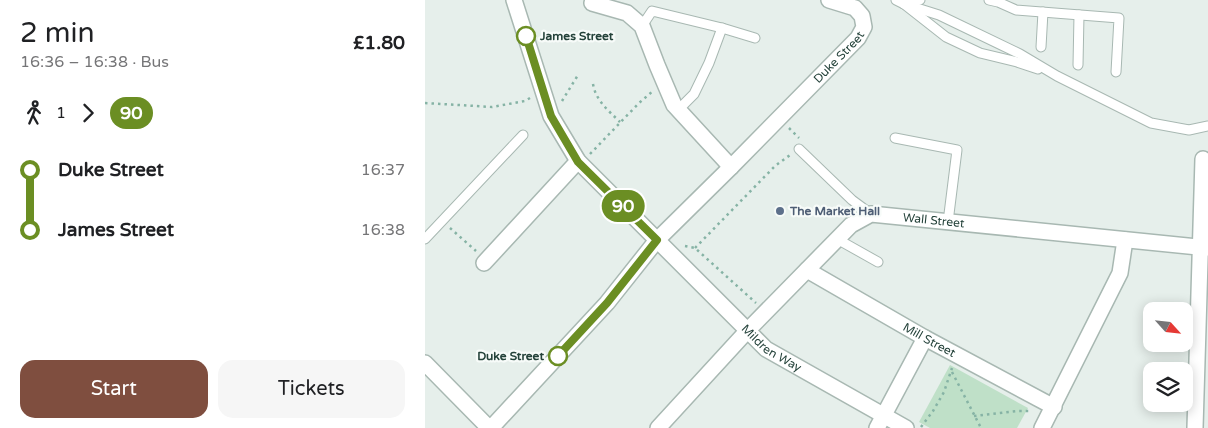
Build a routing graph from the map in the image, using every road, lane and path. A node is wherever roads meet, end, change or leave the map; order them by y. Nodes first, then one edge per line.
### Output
1 (514, 0) edge
2 (593, 0) edge
3 (829, 0) edge
4 (920, 0) edge
5 (989, 0) edge
6 (900, 2) edge
7 (1043, 12) junction
8 (1079, 15) junction
9 (643, 26) junction
10 (722, 28) junction
11 (755, 38) dead end
12 (1041, 47) dead end
13 (1078, 65) dead end
14 (1117, 72) dead end
15 (578, 75) dead end
16 (1057, 76) junction
17 (593, 84) dead end
18 (668, 90) junction
19 (543, 91) junction
20 (425, 103) edge
21 (679, 109) junction
22 (552, 118) junction
23 (620, 122) junction
24 (1208, 126) edge
25 (523, 135) dead end
26 (895, 138) dead end
27 (799, 149) joint
28 (1203, 159) dead end
29 (579, 163) junction
30 (731, 167) junction
31 (871, 214) junction
32 (442, 221) junction
33 (948, 222) junction
34 (425, 239) edge
35 (837, 239) junction
36 (657, 240) junction
37 (1125, 240) junction
38 (1204, 248) edge
39 (485, 262) joint
40 (878, 262) dead end
41 (807, 270) junction
42 (766, 312) junction
43 (1198, 328) junction
44 (748, 330) junction
45 (925, 338) junction
46 (1208, 350) edge
47 (958, 355) junction
48 (425, 363) edge
49 (951, 370) junction
50 (1054, 407) junction
51 (1032, 412) dead end
52 (974, 416) junction
53 (880, 422) edge
54 (491, 428) edge
55 (659, 428) edge
56 (906, 428) edge
57 (919, 428) edge
58 (981, 428) edge
59 (1043, 428) edge
60 (1195, 428) edge

1 - 19 street
2 - 9 street
3 - 30 street, Duke Street
4 - 6 lane
5 - 7 lane
6 - 16 lane
6 - 16 lane
7 - 8 lane
7 - 12 lane
8 - 13 lane
8 - 14 lane
9 - 10 lane
9 - 18 street
10 - 11 lane
10 - 21 lane
15 - 22 path
16 - 24 lane
17 - 23 path
18 - 21 street
18 - 23 path
19 - 20 path
19 - 22 street
21 - 30 street
22 - 29 street
23 - 29 path
25 - 32 lane
26 - 33 lane
27 - 31 lane
27 - 42 path
28 - 38 street
29 - 36 street
29 - 39 street
30 - 36 street, Duke Street
31 - 33 street, Wall Street
31 - 35 street
32 - 34 lane
32 - 39 path
33 - 37 street, Wall Street
35 - 40 lane
35 - 41 street
36 - 44 street, Mildren Way
36 - 54 street, Duke Street
37 - 38 street, Wall Street
37 - 50 street
38 - 43 street
41 - 42 street
41 - 45 street, Mill Street
42 - 44 street
43 - 46 street
43 - 60 street
44 - 53 street, Mildren Way
44 - 55 street
45 - 47 street, Mill Street
45 - 53 street
47 - 49 path
47 - 50 street, Mill Street
48 - 54 street
49 - 52 path
49 - 57 path
50 - 59 street
51 - 52 path
52 - 58 path
53 - 56 street, Mildren Way

